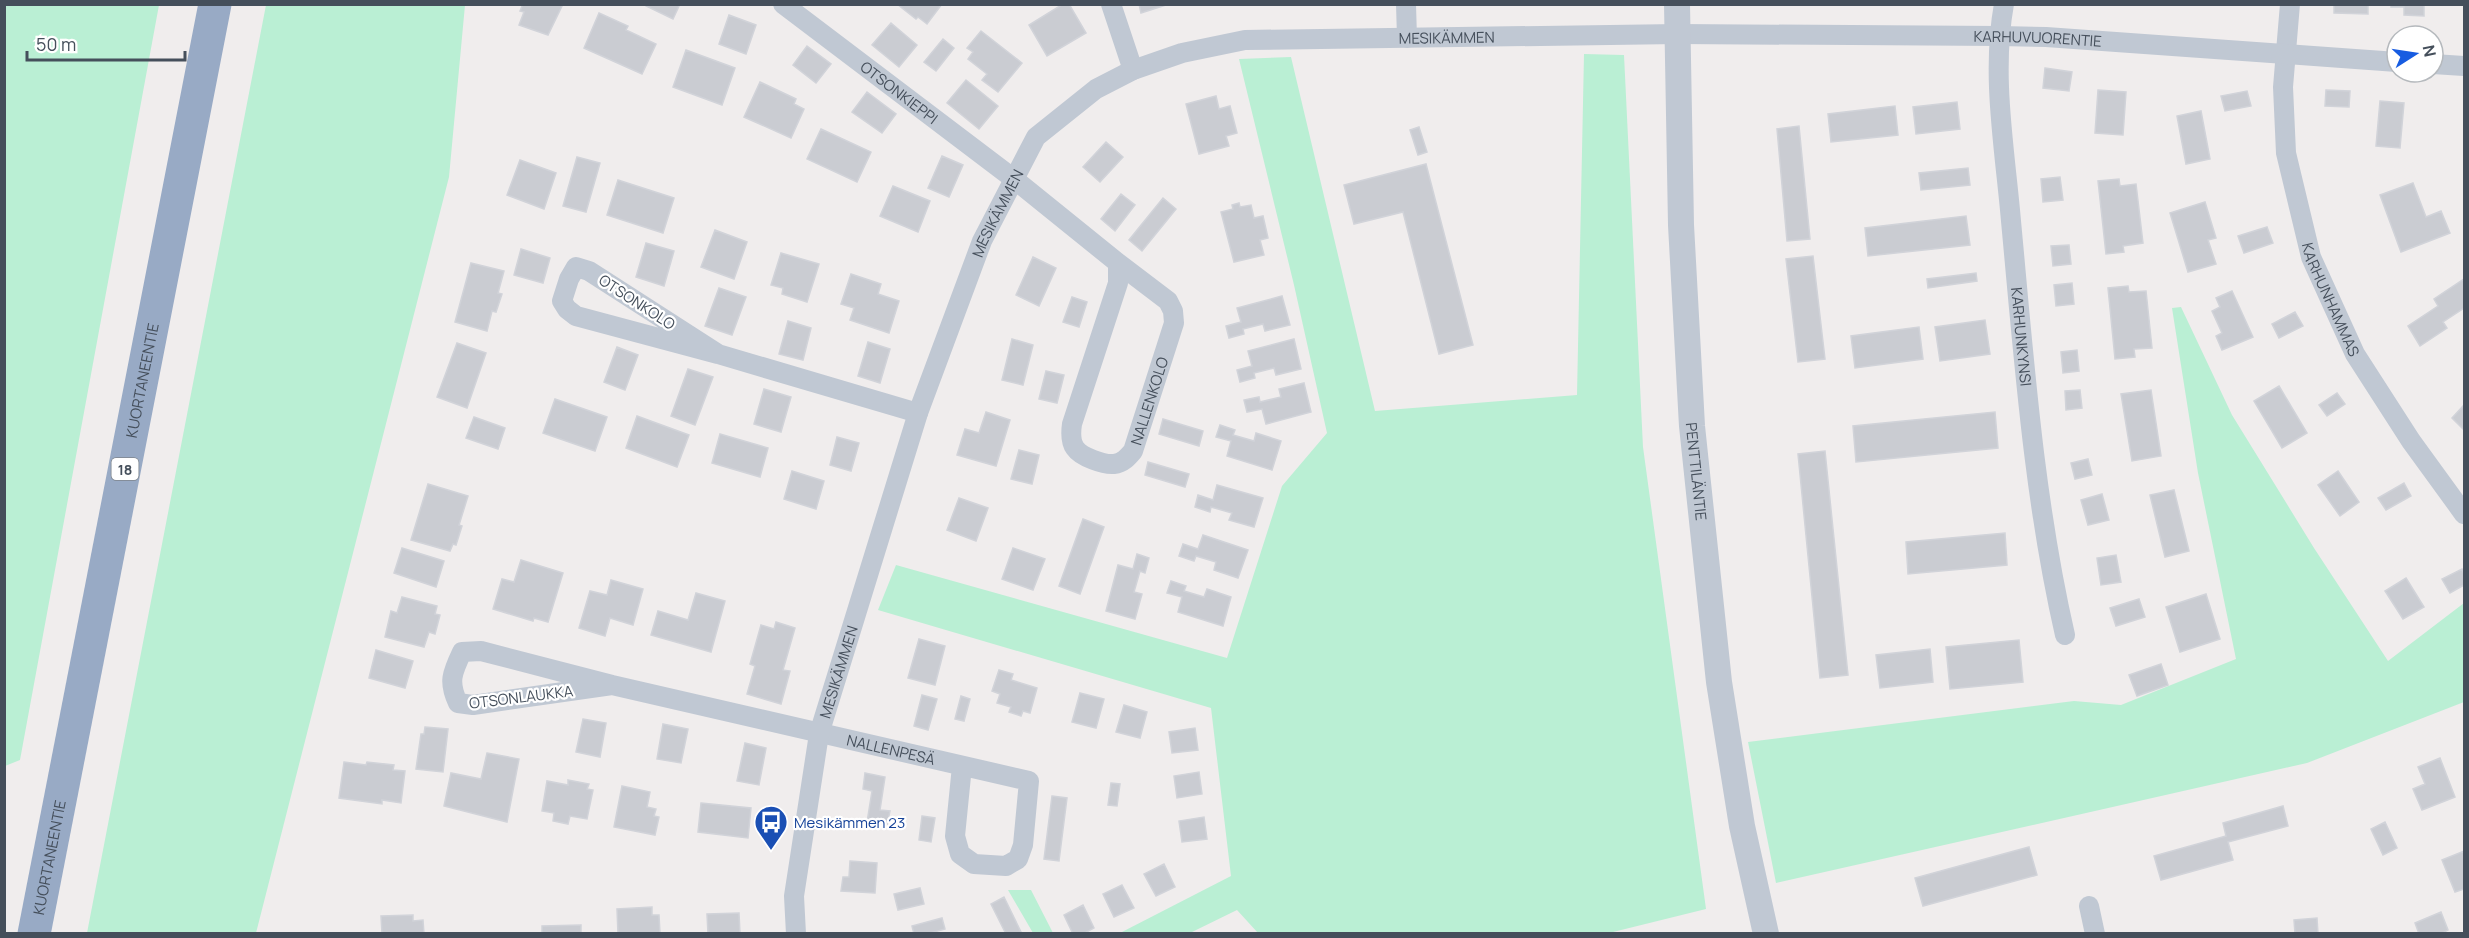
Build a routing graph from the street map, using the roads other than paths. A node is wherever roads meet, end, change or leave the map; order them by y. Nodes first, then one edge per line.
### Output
1 (215, 4) edge
2 (1111, 4) edge
3 (1406, 4) edge
4 (1677, 4) edge
5 (2004, 4) edge
6 (2290, 4) edge
7 (783, 5) edge
8 (1678, 34) junction
9 (1999, 36) junction
10 (1407, 38) junction
11 (2285, 54) junction
12 (2385, 61) edge
13 (2445, 65) edge
14 (2464, 66) edge
15 (1133, 70) junction
16 (1014, 179) junction
17 (1118, 264) junction
18 (718, 354) junction
19 (918, 413) junction
20 (2464, 514) edge
21 (2066, 635) dead end
22 (612, 686) junction
23 (819, 734) junction
24 (962, 766) junction
25 (2089, 906) dead end
26 (34, 933) edge
27 (796, 933) edge
28 (1766, 933) edge
29 (2095, 933) edge

1 - 26 highway, KUORTANEENTIE / 18
2 - 15 street
3 - 10 street
4 - 8 street, PENTTILÄNTIE
5 - 9 street, KARHUNKYNSI
6 - 11 street, KARHUNHAMMAS
7 - 16 street, OTSONKIEPPI
8 - 9 street, KARHUVUORENTIE
8 - 10 street, MESIKÄMMEN
8 - 28 street, PENTTILÄNTIE
9 - 11 street, KARHUVUORENTIE
9 - 21 street, KARHUNKYNSI
10 - 15 street, MESIKÄMMEN
11 - 12 street, KARHUVUORENTIE
11 - 20 street, KARHUNHAMMAS
13 - 14 street
15 - 16 street, MESIKÄMMEN
16 - 17 street, NALLENKOLO
16 - 19 street, MESIKÄMMEN
17 - 17 street, NALLENKOLO
18 - 18 street, OTSONKOLO
18 - 19 street, OTSONKOLO
19 - 23 street, MESIKÄMMEN
22 - 22 street, OTSONLAUKKA
22 - 23 street, OTSONLAUKKA
23 - 24 street, NALLENPESÄ
23 - 27 street, MESIKÄMMEN
24 - 24 street, NALLENPESÄ
25 - 29 street

